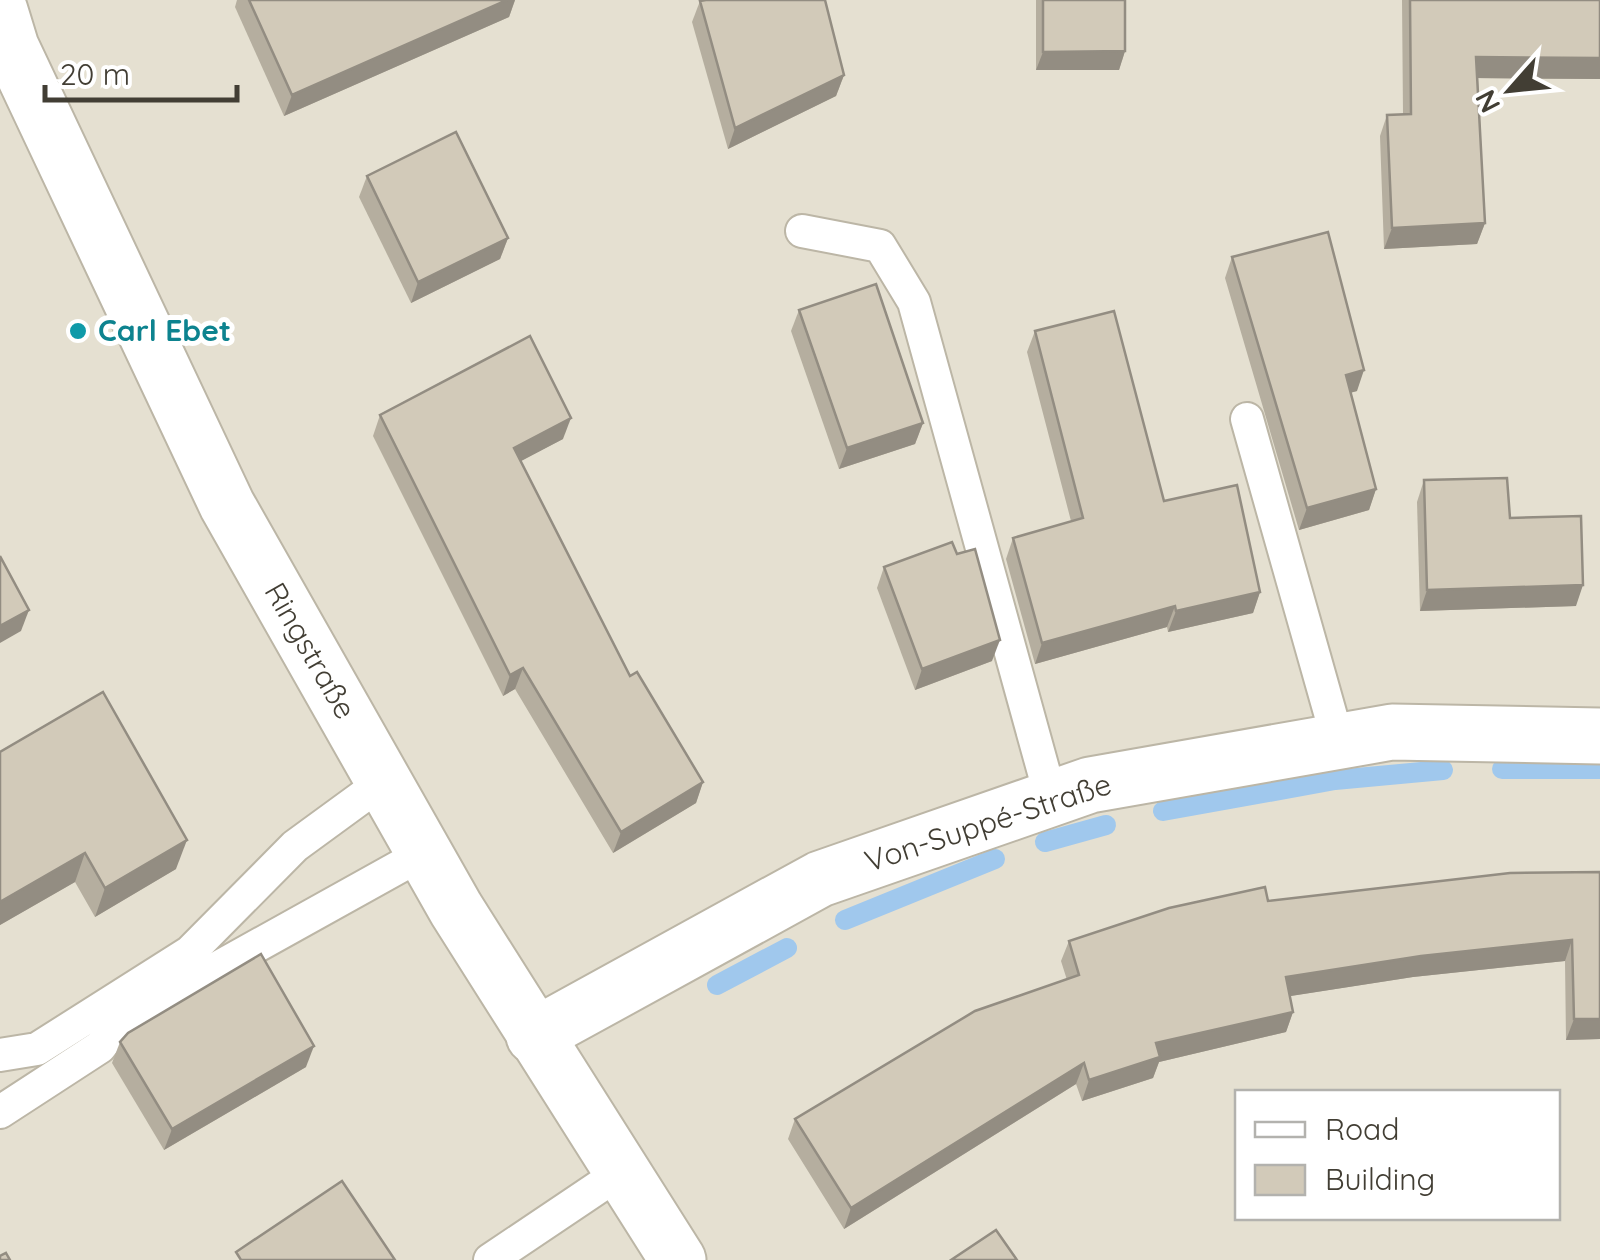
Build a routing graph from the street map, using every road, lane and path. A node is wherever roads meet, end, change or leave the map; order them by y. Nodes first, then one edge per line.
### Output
1 (0, 11) edge
2 (802, 231) dead end
3 (1247, 419) dead end
4 (1600, 736) edge
5 (1338, 741) junction
6 (384, 781) junction
7 (1051, 798) junction
8 (424, 853) junction
9 (534, 1036) junction
10 (0, 1055) edge
11 (0, 1112) edge
12 (622, 1172) junction
13 (490, 1260) edge
14 (678, 1260) edge

1 - 6 street, Ringstraße
2 - 7 lane
3 - 5 lane
4 - 5 street, Von-Suppé-Straße
5 - 7 street, Von-Suppé-Straße
6 - 8 street, Ringstraße
6 - 10 lane
7 - 9 street, Von-Suppé-Straße
8 - 9 street, Ringstraße
8 - 11 lane
9 - 12 street, Ringstraße
12 - 13 lane
12 - 14 street, Ringstraße

